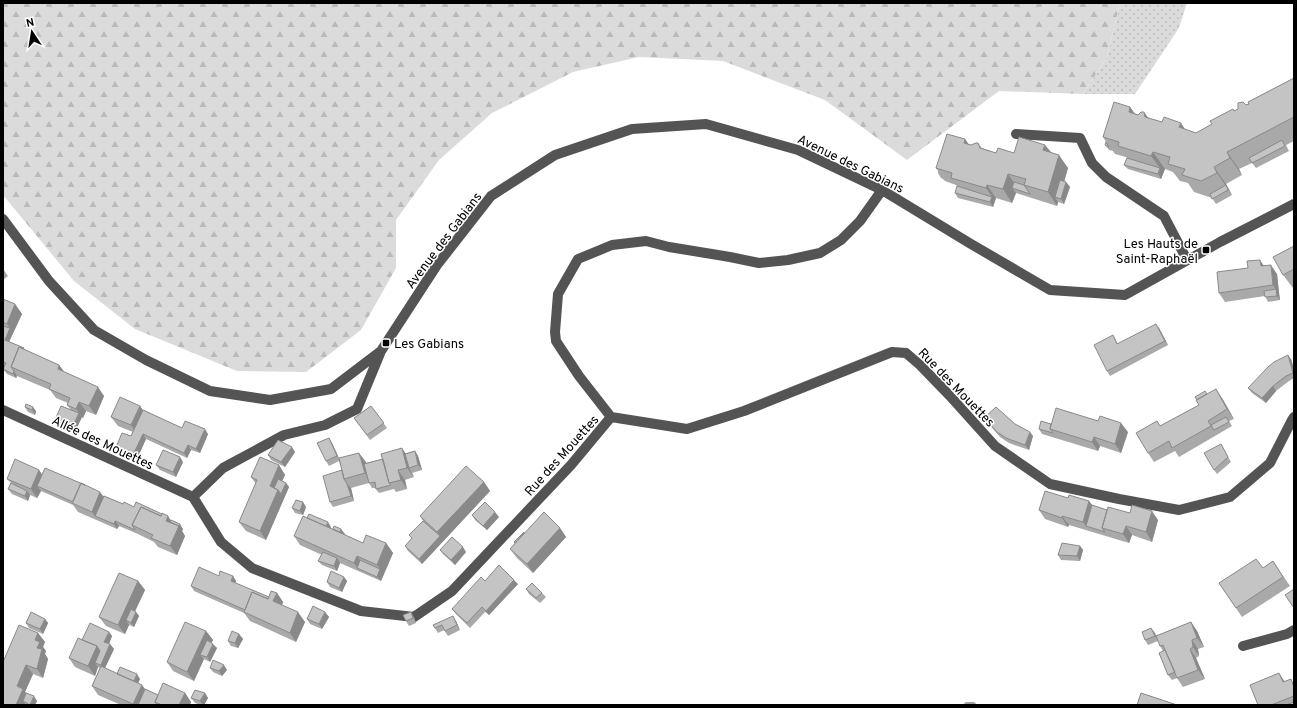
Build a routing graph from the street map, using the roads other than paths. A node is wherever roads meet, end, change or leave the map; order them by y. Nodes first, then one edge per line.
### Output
1 (1016, 134) dead end
2 (882, 190) junction
3 (1294, 204) edge
4 (3, 218) edge
5 (1188, 260) junction
6 (381, 351) junction
7 (3, 410) edge
8 (611, 417) junction
9 (1294, 417) edge
10 (193, 497) junction
11 (1294, 630) edge
12 (1243, 646) dead end

1 - 5 street
2 - 5 street, Avenue des Gabians
2 - 6 street, Avenue des Gabians
2 - 8 street
3 - 5 street, Avenue des Gabians
4 - 6 street, Avenue des Gabians
6 - 10 street
7 - 10 street, Allée des Mouettes
8 - 9 street, Rue des Mouettes
8 - 10 street, Rue des Mouettes
11 - 12 street

